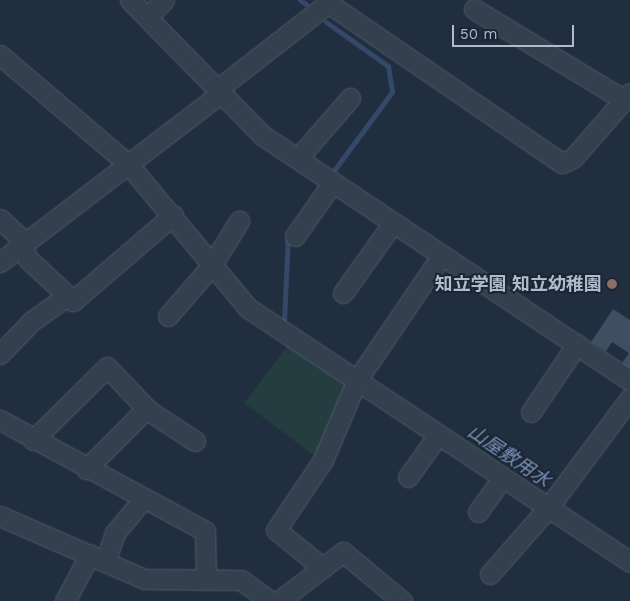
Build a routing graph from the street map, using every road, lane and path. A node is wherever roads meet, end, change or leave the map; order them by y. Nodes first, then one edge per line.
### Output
1 (130, 0) edge
2 (164, 0) edge
3 (320, 3) edge
4 (474, 9) dead end
5 (147, 17) junction
6 (0, 55) edge
7 (221, 90) junction
8 (627, 96) edge
9 (350, 98) dead end
10 (301, 160) junction
11 (128, 164) junction
12 (333, 182) junction
13 (173, 215) junction
14 (0, 220) edge
15 (239, 222) dead end
16 (393, 222) junction
17 (295, 236) dead end
18 (22, 249) junction
19 (442, 255) junction
20 (0, 262) edge
21 (212, 265) junction
22 (344, 293) dead end
23 (67, 296) junction
24 (168, 316) dead end
25 (577, 344) junction
26 (0, 354) edge
27 (357, 380) junction
28 (630, 380) edge
29 (630, 398) edge
30 (147, 408) junction
31 (531, 412) dead end
32 (0, 420) edge
33 (438, 435) junction
34 (33, 440) junction
35 (195, 440) dead end
36 (86, 470) junction
37 (408, 477) dead end
38 (503, 477) junction
39 (143, 499) junction
40 (548, 508) junction
41 (478, 512) dead end
42 (0, 516) edge
43 (98, 558) junction
44 (630, 562) edge
45 (323, 568) junction
46 (490, 574) dead end
47 (206, 578) junction
48 (65, 601) edge
49 (270, 601) edge
50 (279, 601) edge
51 (402, 601) edge

1 - 5 street
2 - 5 street
3 - 7 street
3 - 8 street
4 - 8 street
5 - 7 street
6 - 11 street
7 - 10 street
7 - 11 street
9 - 10 street
10 - 12 street
11 - 13 street
11 - 18 street
12 - 16 street
12 - 17 street
13 - 21 street
13 - 23 street
14 - 18 street
15 - 21 street
16 - 19 street
16 - 22 street
18 - 20 street
18 - 23 street
19 - 25 street
19 - 27 street
21 - 24 street
21 - 27 street
23 - 26 street
25 - 28 street
25 - 31 street
27 - 33 street
27 - 45 street
29 - 40 street
30 - 34 street
30 - 35 street
30 - 36 street
32 - 34 street
33 - 37 street
33 - 38 street
34 - 36 street
36 - 39 street
38 - 40 street
38 - 41 street
39 - 43 street
39 - 47 street
40 - 44 street
40 - 46 street
42 - 43 street
43 - 47 street
43 - 48 street
45 - 50 street
45 - 51 street
47 - 49 street

